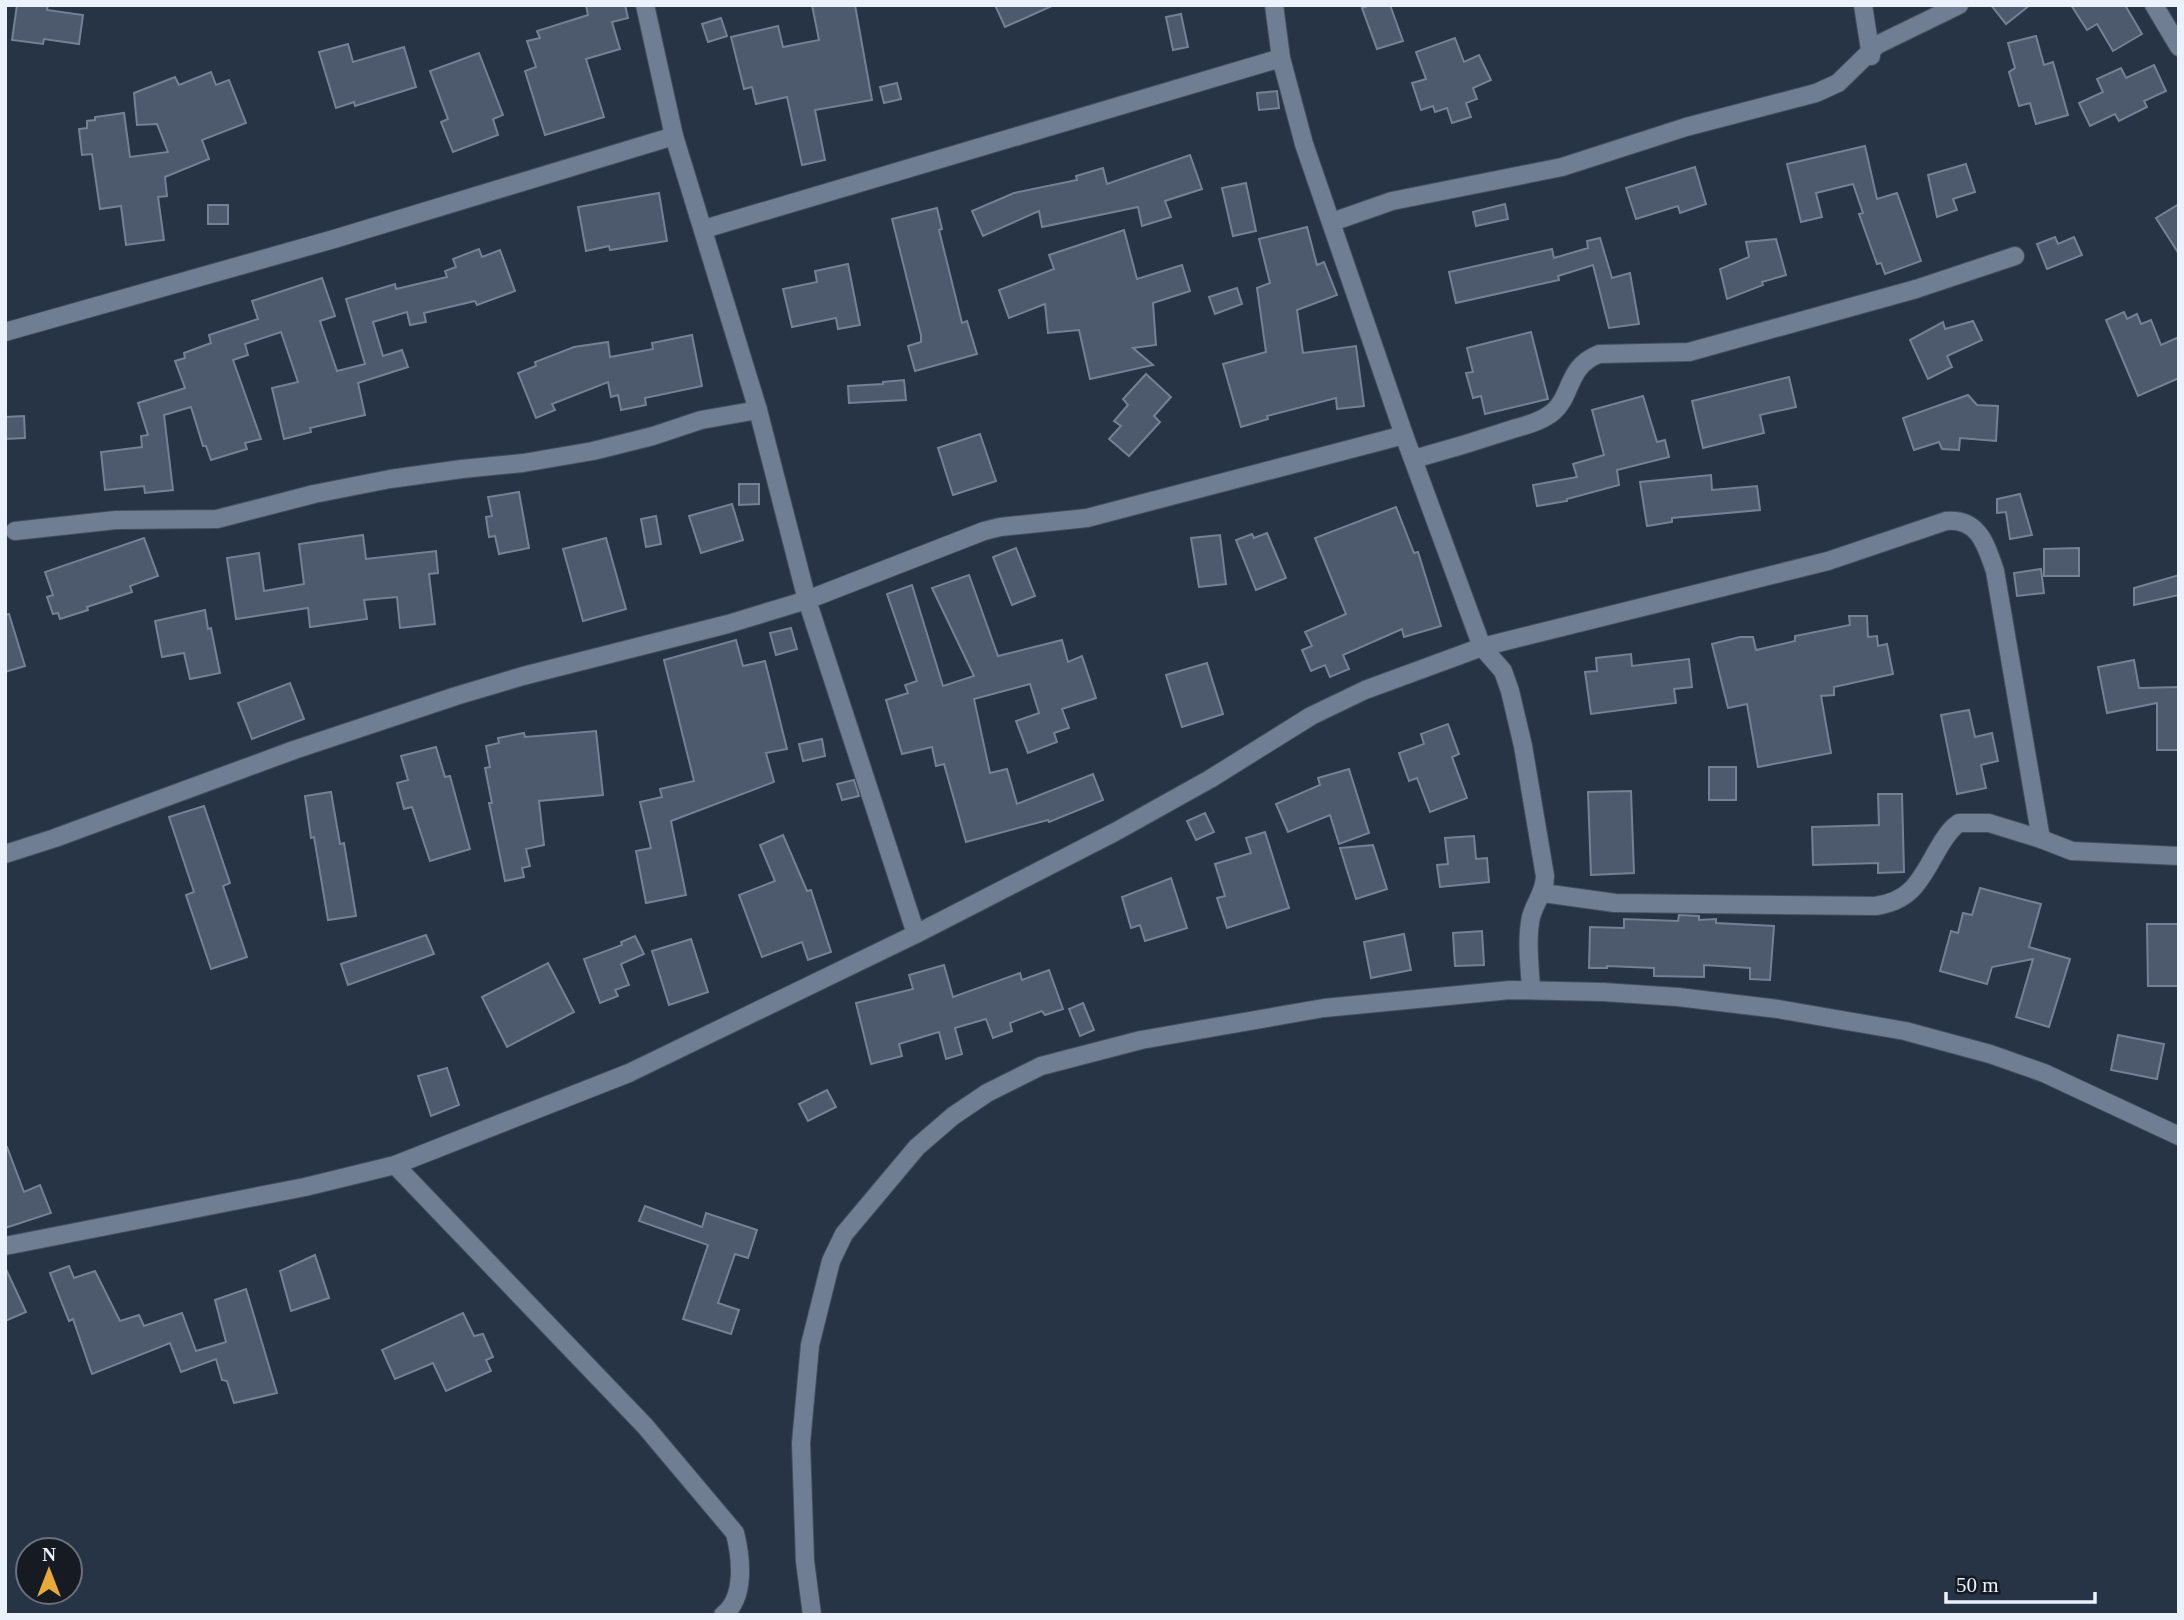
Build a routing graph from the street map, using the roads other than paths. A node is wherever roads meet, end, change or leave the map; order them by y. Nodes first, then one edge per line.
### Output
1 (645, 5) edge
2 (1274, 5) edge
3 (1863, 5) edge
4 (1959, 5) edge
5 (2154, 5) edge
6 (2179, 47) edge
7 (1871, 53) junction
8 (1281, 58) junction
9 (674, 136) junction
10 (1332, 222) junction
11 (704, 229) junction
12 (2015, 256) dead end
13 (5, 332) edge
14 (758, 410) junction
15 (1404, 435) junction
16 (1414, 459) junction
17 (15, 531) dead end
18 (807, 600) junction
19 (1482, 647) junction
20 (2041, 839) junction
21 (5, 853) edge
22 (2179, 856) edge
23 (1543, 893) junction
24 (916, 934) junction
25 (1531, 990) junction
26 (2179, 1136) edge
27 (395, 1165) junction
28 (5, 1246) edge
29 (723, 1615) edge
30 (812, 1615) edge

1 - 9 street
2 - 8 street
3 - 7 street
4 - 7 street
5 - 6 street
7 - 10 street
8 - 10 street
8 - 11 street
9 - 11 street
9 - 13 street
10 - 15 street
11 - 14 street
12 - 16 street
14 - 17 street
14 - 18 street
15 - 16 street
15 - 18 street
16 - 19 street
18 - 21 street
18 - 24 street
19 - 20 street
19 - 23 street
19 - 24 street
20 - 22 street
20 - 23 street
23 - 25 street
24 - 27 street
25 - 26 street
25 - 30 street
27 - 28 street
27 - 29 street

